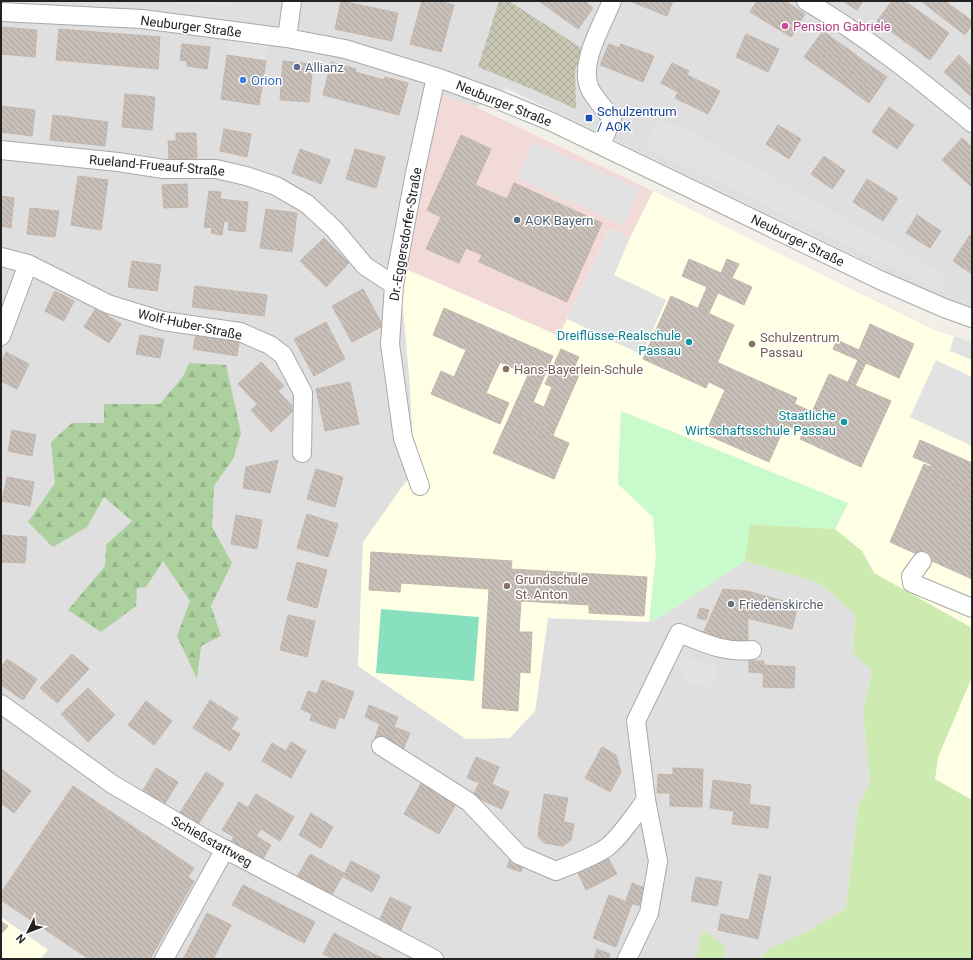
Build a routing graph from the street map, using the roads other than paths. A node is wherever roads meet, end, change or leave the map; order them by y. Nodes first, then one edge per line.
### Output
1 (292, 1) edge
2 (612, 1) edge
3 (806, 1) edge
4 (1, 12) edge
5 (287, 38) junction
6 (436, 77) junction
7 (972, 123) edge
8 (602, 145) junction
9 (1, 150) edge
10 (1, 257) edge
11 (28, 264) junction
12 (394, 285) junction
13 (972, 318) edge
14 (1, 336) edge
15 (302, 453) dead end
16 (420, 486) dead end
17 (922, 561) dead end
18 (972, 608) edge
19 (752, 650) dead end
20 (1, 704) edge
21 (381, 746) dead end
22 (646, 800) junction
23 (225, 849) junction
24 (522, 868) dead end
25 (556, 871) junction
26 (164, 959) edge
27 (434, 959) edge
28 (626, 959) edge

1 - 5 street
2 - 8 street
3 - 7 street
4 - 5 street, Neuburger Straße
5 - 6 street, Neuburger Straße
6 - 8 street, Neuburger Straße
6 - 12 street, Dr.-Eggersdorfer-Straße
8 - 13 street, Neuburger Straße
9 - 12 street, Rueland-Frueauf-Straße
10 - 11 street, Wolf-Huber-Straße
11 - 14 street
11 - 15 street, Wolf-Huber-Straße
12 - 16 street, Dr.-Eggersdorfer-Straße
17 - 18 street
19 - 22 street
20 - 23 street, Schießstattweg
21 - 25 street
22 - 25 street
22 - 28 street
23 - 26 street
23 - 27 street, Schießstattweg
24 - 25 street

